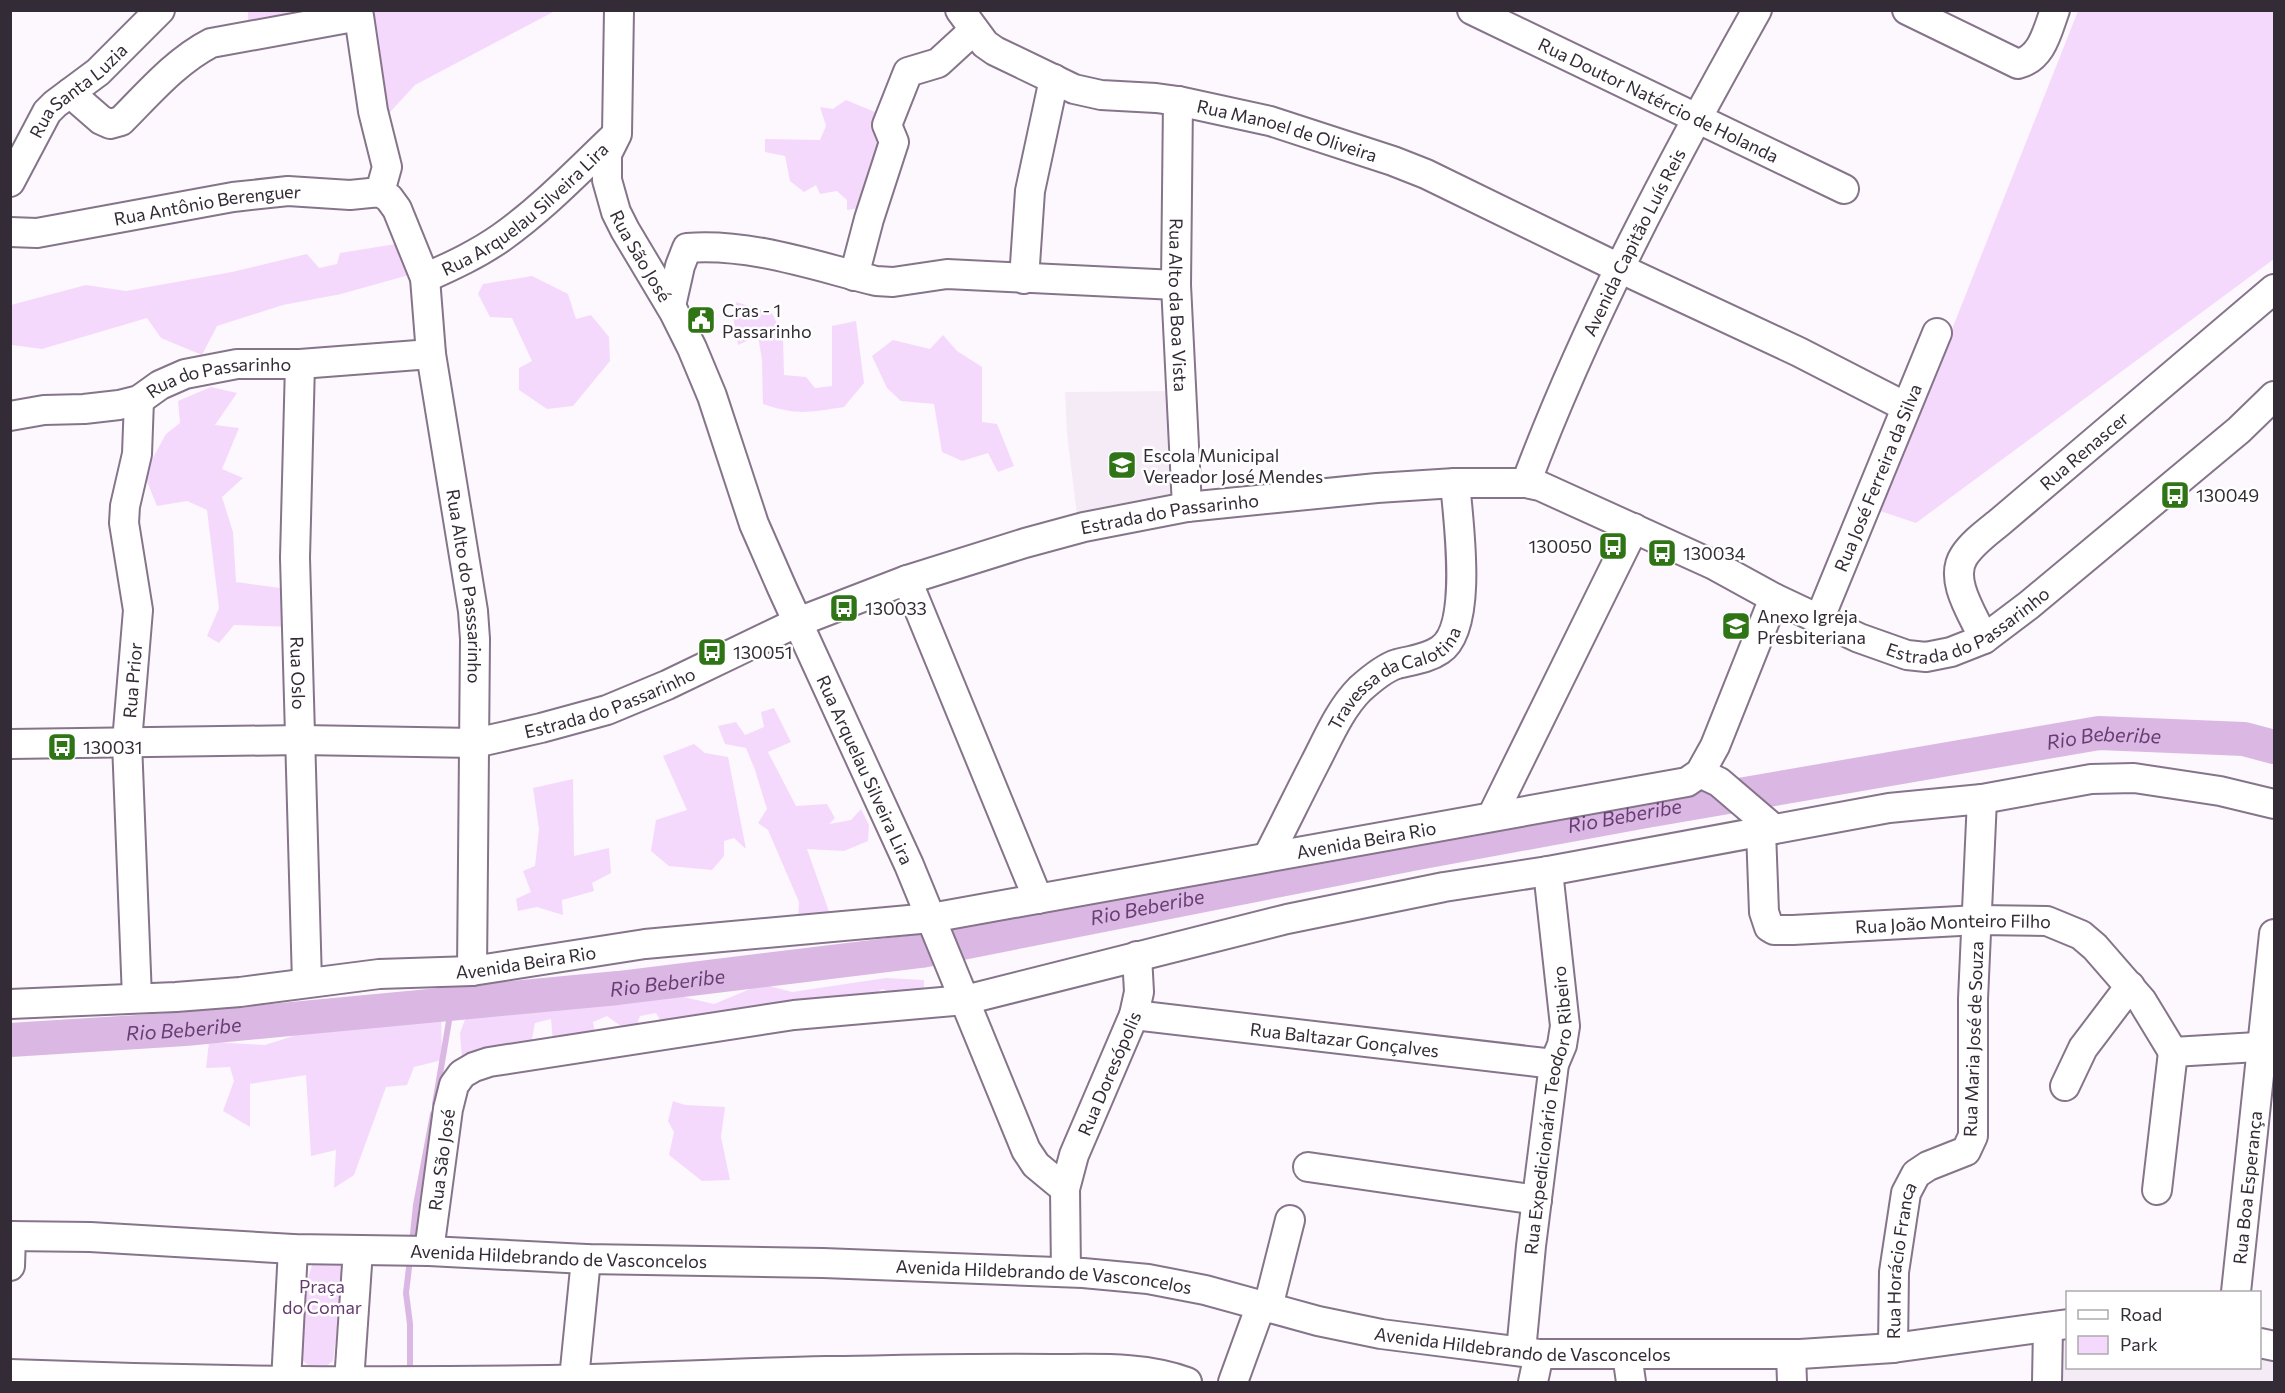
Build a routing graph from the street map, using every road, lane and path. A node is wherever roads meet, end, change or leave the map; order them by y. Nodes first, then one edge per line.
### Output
1 (160, 10) edge
2 (619, 10) edge
3 (1472, 10) edge
4 (1757, 10) edge
5 (1906, 10) edge
6 (2055, 10) edge
7 (967, 20) edge
8 (1054, 79) junction
9 (70, 93) junction
10 (1178, 101) junction
11 (1696, 119) junction
12 (617, 134) junction
13 (10, 182) edge
14 (1844, 189) dead end
15 (388, 200) junction
16 (10, 232) edge
17 (1619, 268) junction
18 (854, 276) junction
19 (425, 278) junction
20 (1024, 279) junction
21 (1176, 285) junction
22 (2274, 289) edge
23 (671, 306) junction
24 (1937, 333) dead end
25 (431, 354) junction
26 (300, 364) junction
27 (2274, 396) edge
28 (139, 400) junction
29 (1906, 407) junction
30 (10, 416) edge
31 (1455, 483) junction
32 (1526, 483) junction
33 (1187, 507) junction
34 (1634, 528) junction
35 (907, 580) junction
36 (1774, 598) junction
37 (1819, 620) junction
38 (798, 622) junction
39 (1984, 639) junction
40 (301, 740) junction
41 (128, 742) junction
42 (475, 743) junction
43 (10, 744) edge
44 (1704, 778) junction
45 (1982, 799) junction
46 (2274, 804) edge
47 (1492, 816) junction
48 (1765, 826) junction
49 (1268, 856) junction
50 (1548, 871) junction
51 (1038, 899) junction
52 (1978, 920) junction
53 (933, 926) junction
54 (2274, 933) edge
55 (1137, 956) junction
56 (472, 971) junction
57 (307, 981) junction
58 (2130, 986) junction
59 (960, 992) junction
60 (137, 998) junction
61 (10, 1004) edge
62 (1134, 1015) junction
63 (2269, 1046) edge
64 (2173, 1052) junction
65 (1554, 1064) junction
66 (2066, 1086) dead end
67 (1308, 1167) dead end
68 (1916, 1174) joint
69 (1065, 1190) junction
70 (2157, 1190) dead end
71 (1537, 1200) junction
72 (1290, 1220) dead end
73 (11, 1236) edge
74 (293, 1250) junction
75 (358, 1250) junction
76 (418, 1251) junction
77 (586, 1259) junction
78 (10, 1266) edge
79 (1066, 1272) junction
80 (2236, 1291) edge
81 (1264, 1306) junction
82 (2058, 1326) edge
83 (1893, 1348) junction
84 (1530, 1352) junction
85 (1627, 1354) junction
86 (1791, 1354) junction
87 (10, 1374) edge
88 (560, 1380) edge
89 (604, 1380) edge
90 (286, 1382) edge
91 (349, 1382) edge
92 (385, 1382) edge
93 (1187, 1383) edge
94 (1233, 1383) edge
95 (1533, 1383) edge
96 (1630, 1383) edge
97 (1792, 1383) edge
98 (2047, 1383) edge

1 - 9 street, Rua Santa Luzia
2 - 12 street, Rua São José
3 - 11 street, Rua Doutor Natércio de Holanda
4 - 11 street, Avenida Capitão Luís Reis
5 - 6 street
7 - 8 street, Rua Manoel de Oliveira
7 - 18 street
8 - 10 street, Rua Manoel de Oliveira
8 - 20 street
9 - 13 street, Rua Santa Luzia
9 - 15 street
10 - 17 street, Rua Manoel de Oliveira
10 - 21 street, Rua Alto da Boa Vista
11 - 14 street, Rua Doutor Natércio de Holanda
11 - 17 street, Avenida Capitão Luís Reis
12 - 19 street, Rua Arquelau Silveira Lira
12 - 23 street, Rua São José
15 - 16 street, Rua Antônio Berenguer
15 - 19 street, Rua Alto do Passsarinho
17 - 29 street, Rua Manoel de Oliveira
17 - 32 street, Avenida Capitão Luís Reis
18 - 20 street
18 - 23 street
19 - 25 street, Rua Alto do Passsarinho
20 - 21 street
21 - 33 street, Rua Alto da Boa Vista
22 - 39 street, Rua Renascer
23 - 38 street, Rua São José
24 - 29 street, Rua José Ferreira da Silva
25 - 26 street, Rua do Passarinho
25 - 42 street, Rua Alto do Passsarinho
26 - 28 street, Rua do Passarinho
26 - 40 street, Rua Oslo
27 - 39 street, Estrada do Passarinho
28 - 30 street, Rua do Passarinho
28 - 41 street, Rua Prior
29 - 37 street, Rua José Ferreira da Silva
31 - 32 street, Estrada do Passarinho
31 - 33 street, Estrada do Passarinho
31 - 49 street, Travessa da Calotina
32 - 34 street, Estrada do Passarinho
33 - 35 street, Estrada do Passarinho
34 - 36 street, Estrada do Passarinho
34 - 47 street
35 - 38 street, Estrada do Passarinho
35 - 51 street
36 - 37 street, Estrada do Passarinho
36 - 44 street
37 - 39 street, Estrada do Passarinho
38 - 42 street, Estrada do Passarinho
38 - 53 street, Rua Arquelau Silveira Lira
40 - 41 street, Estrada do Passarinho
40 - 42 street, Estrada do Passarinho
40 - 57 street, Rua Oslo
41 - 43 street, Estrada do Passarinho
41 - 60 street, Rua Prior
42 - 56 street, Rua Alto do Passsarinho
44 - 47 street, Avenida Beira Rio
44 - 48 street
45 - 46 street
45 - 48 street
45 - 52 street, Rua Maria José de Souza
47 - 49 street, Avenida Beira Rio
48 - 50 street
48 - 52 street, Rua João Monteiro Filho
49 - 51 street, Avenida Beira Rio
50 - 55 street
50 - 65 street, Rua Expedicionário Teodoro Ribeiro
51 - 53 street, Avenida Beira Rio
52 - 58 street, Rua João Monteiro Filho
52 - 68 street, Rua Maria José de Souza
53 - 56 street, Avenida Beira Rio
53 - 59 street, Rua Arquelau Silveira Lira
54 - 63 street, Rua Boa Esperança
55 - 59 street
55 - 62 street, Rua Doresópolis
56 - 57 street, Avenida Beira Rio
57 - 60 street, Avenida Beira Rio
58 - 64 street, Rua João Monteiro Filho
58 - 66 street
59 - 69 street, Rua Arquelau Silveira Lira
59 - 76 street, Rua São José
60 - 61 street, Avenida Beira Rio
62 - 65 street, Rua Baltazar Gonçalves
62 - 69 street, Rua Doresópolis
63 - 64 street
63 - 80 street, Rua Boa Esperança
64 - 70 street
65 - 71 street, Rua Expedicionário Teodoro Ribeiro
67 - 71 street
68 - 83 street, Rua Horácio Franca
69 - 79 street
71 - 84 street, Rua Expedicionário Teodoro Ribeiro
72 - 81 street
73 - 74 street, Avenida Hildebrando de Vasconcelos
73 - 78 street
74 - 75 street, Avenida Hildebrando de Vasconcelos
74 - 90 street
75 - 76 street, Avenida Hildebrando de Vasconcelos
75 - 91 street
76 - 77 street, Avenida Hildebrando de Vasconcelos
77 - 79 street, Avenida Hildebrando de Vasconcelos
77 - 88 street
79 - 81 street, Avenida Hildebrando de Vasconcelos
81 - 84 street, Avenida Hildebrando de Vasconcelos
81 - 94 street
82 - 83 street, Avenida Hildebrando de Vasconcelos
82 - 98 street
83 - 86 street, Avenida Hildebrando de Vasconcelos
84 - 85 street, Avenida Hildebrando de Vasconcelos
84 - 95 street, Rua Expedicionário Teodoro Ribeiro
85 - 86 street, Avenida Hildebrando de Vasconcelos
85 - 96 street
86 - 97 street
87 - 90 street
88 - 89 street
88 - 92 street
89 - 93 street
90 - 91 street
91 - 92 street

